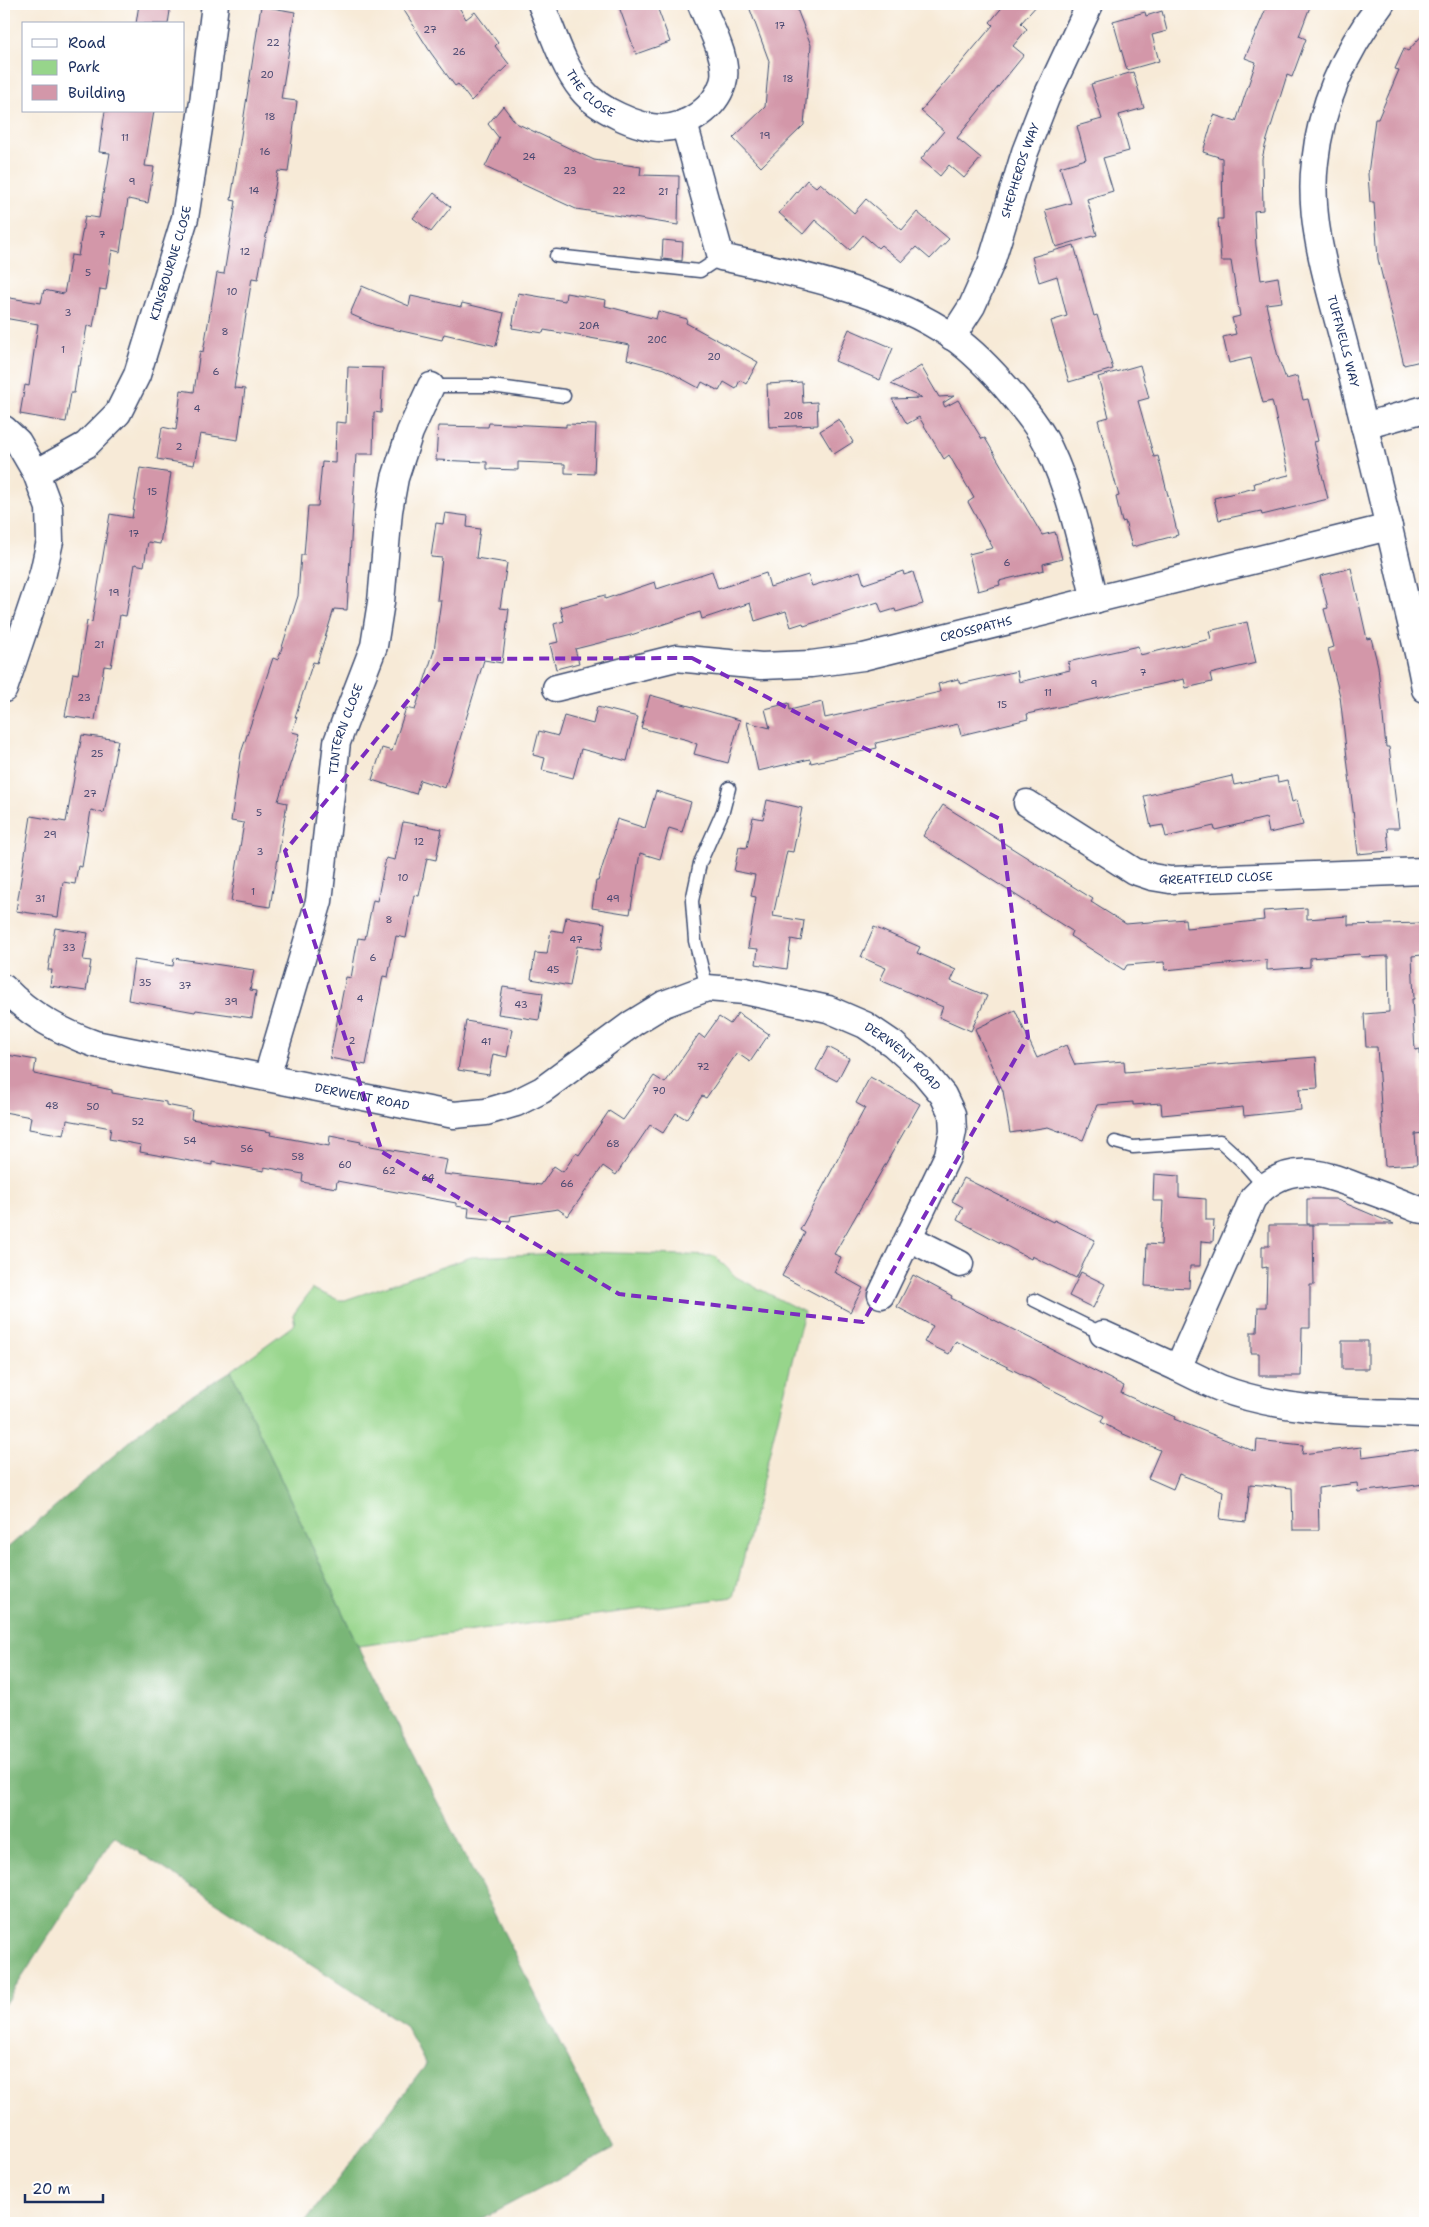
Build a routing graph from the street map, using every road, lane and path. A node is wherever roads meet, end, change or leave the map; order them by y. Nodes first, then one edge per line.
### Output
1 (215, 4) edge
2 (541, 4) edge
3 (701, 4) edge
4 (1090, 4) edge
5 (1381, 4) edge
6 (684, 124) junction
7 (556, 256) dead end
8 (721, 258) junction
9 (952, 337) junction
10 (431, 386) joint
11 (564, 396) dead end
12 (1425, 410) edge
13 (1364, 426) junction
14 (4, 429) edge
15 (36, 472) junction
16 (1389, 527) junction
17 (1095, 600) junction
18 (556, 688) dead end
19 (4, 689) edge
20 (1425, 689) edge
21 (729, 788) dead end
22 (1027, 803) dead end
23 (1425, 871) edge
24 (4, 988) edge
25 (707, 988) junction
26 (266, 1077) junction
27 (1115, 1142) dead end
28 (1264, 1186) junction
29 (1425, 1210) edge
30 (909, 1238) junction
31 (968, 1267) dead end
32 (881, 1295) dead end
33 (1034, 1300) dead end
34 (1103, 1334) joint
35 (1178, 1368) junction
36 (1425, 1414) edge

1 - 15 street, KINSBOURNE CLOSE
2 - 6 street, THE CLOSE
3 - 6 street, THE CLOSE
4 - 9 street, SHEPHERDS WAY
5 - 13 street, TUFFNELLS WAY
6 - 8 street
7 - 8 lane
8 - 9 street
9 - 17 street
10 - 11 lane
10 - 26 street, TINTERN CLOSE
12 - 13 street
13 - 16 street, TUFFNELLS WAY
14 - 15 street
15 - 19 street
16 - 17 street, CROSSPATHS
16 - 20 street, TUFFNELLS WAY
17 - 18 street, CROSSPATHS
21 - 25 lane
22 - 23 street, GREATFIELD CLOSE
24 - 26 street, DERWENT ROAD
25 - 26 street, DERWENT ROAD
25 - 30 street, DERWENT ROAD
27 - 28 lane
28 - 29 street
28 - 35 street
30 - 31 street
30 - 32 street, DERWENT ROAD
33 - 34 lane
34 - 35 street
35 - 36 street

